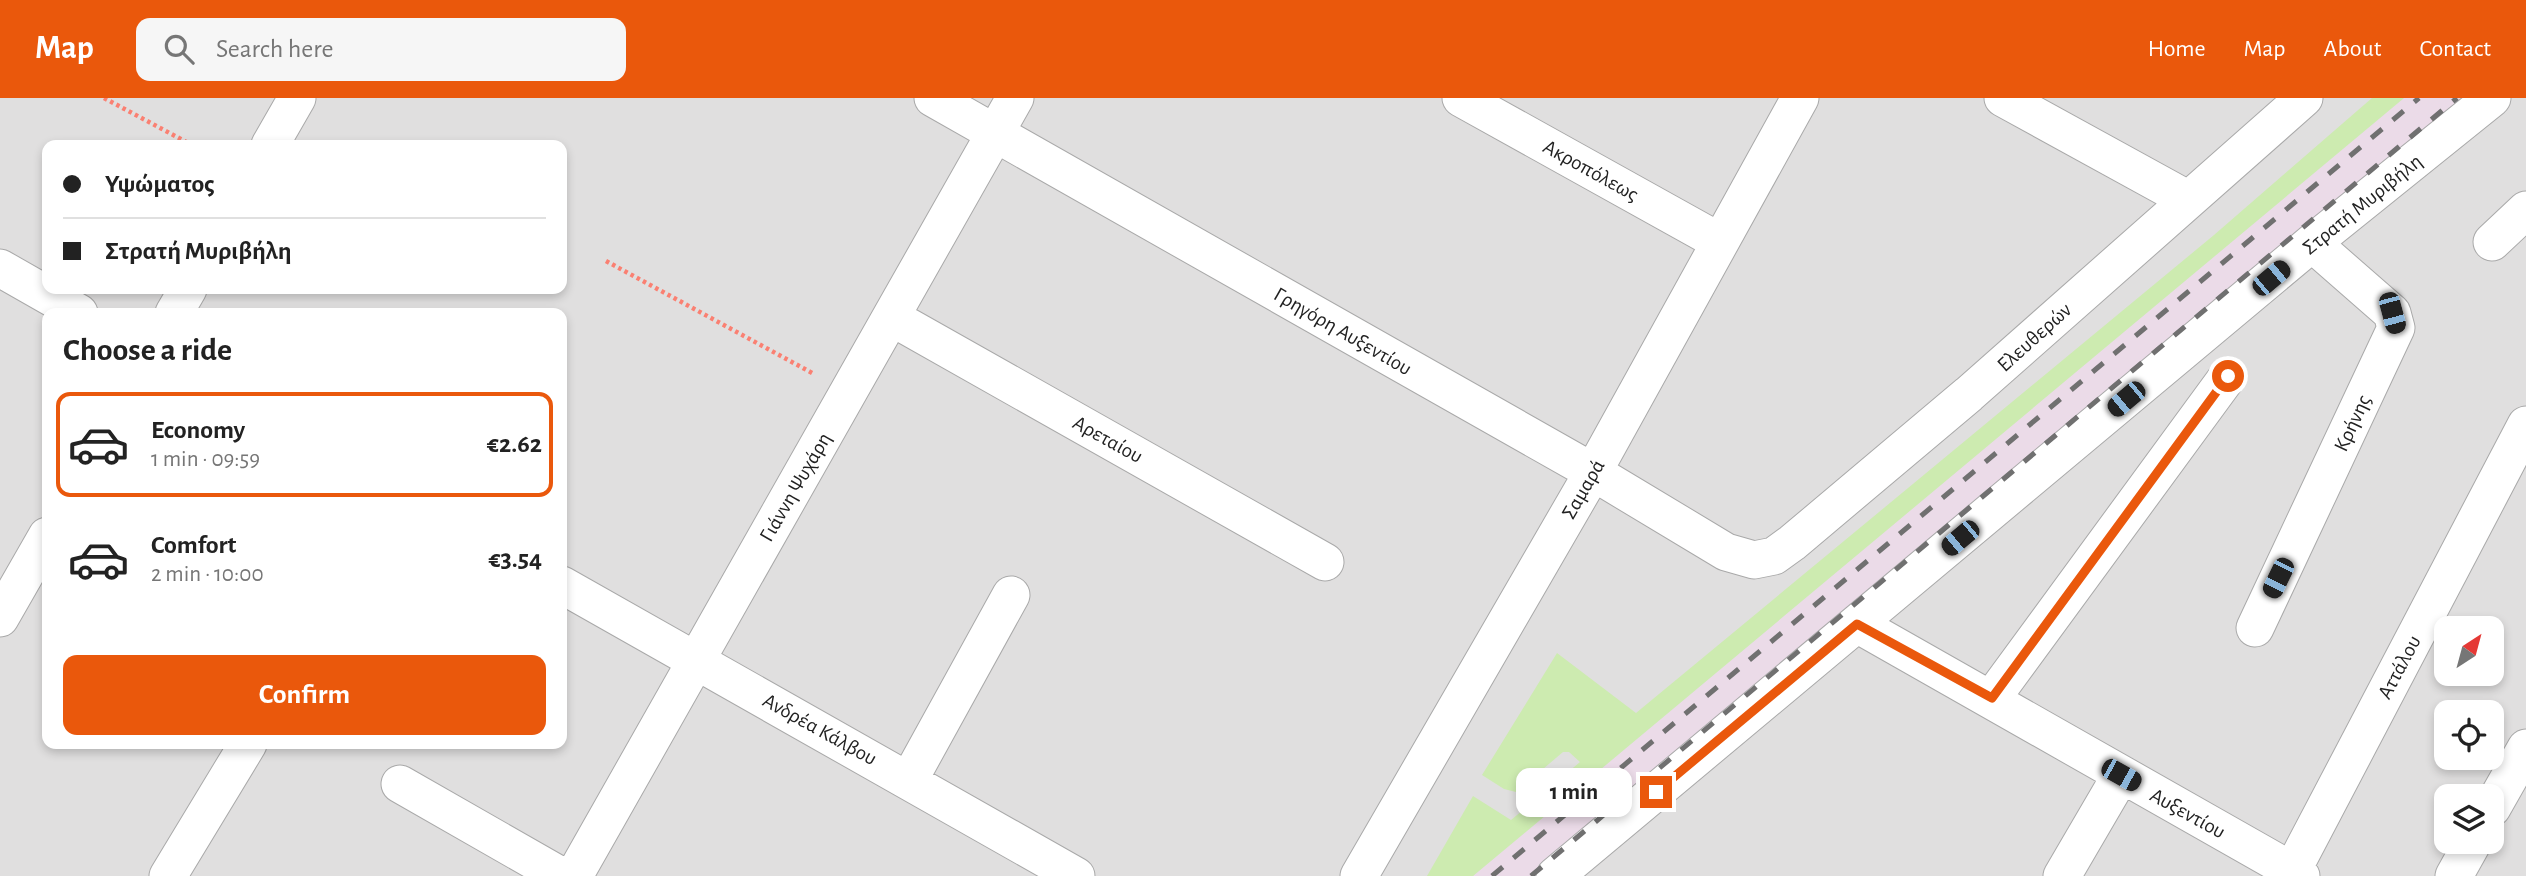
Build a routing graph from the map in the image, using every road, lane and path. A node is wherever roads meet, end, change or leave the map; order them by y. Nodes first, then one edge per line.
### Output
1 (104, 98) edge
2 (297, 98) edge
3 (933, 98) edge
4 (1015, 98) edge
5 (1461, 98) edge
6 (1800, 98) edge
7 (2003, 98) edge
8 (2304, 98) edge
9 (2492, 98) edge
10 (995, 134) junction
11 (183, 140) edge
12 (273, 140) edge
13 (2187, 200) junction
14 (2526, 210) edge
15 (1720, 242) junction
16 (2492, 242) dead end
17 (2312, 243) junction
18 (606, 261) dead end
19 (0, 268) edge
20 (42, 292) edge
21 (46, 294) edge
22 (70, 308) edge
23 (891, 317) junction
24 (2228, 376) dead end
25 (848, 393) junction
26 (2526, 425) edge
27 (1593, 472) junction
28 (42, 545) edge
29 (1754, 560) joint
30 (1325, 562) dead end
31 (567, 588) edge
32 (1011, 595) dead end
33 (0, 618) edge
34 (1857, 624) junction
35 (2255, 628) dead end
36 (697, 660) junction
37 (1992, 698) junction
38 (2526, 747) edge
39 (245, 749) edge
40 (2121, 775) junction
41 (909, 780) junction
42 (400, 784) dead end
43 (2504, 786) edge
44 (2466, 854) edge
45 (2296, 874) edge
46 (168, 876) edge
47 (561, 876) edge
48 (574, 876) edge
49 (1076, 876) edge
50 (1359, 876) edge
51 (1555, 876) edge
52 (2062, 876) edge
53 (2454, 876) edge

1 - 11 path
2 - 12 street
3 - 10 street, Γρηγόρη Αυξεντίου
4 - 10 street, Γιάννη Ψυχάρη
5 - 15 street, Ακροπόλεως
6 - 15 street, Σαμαρά
7 - 13 street
8 - 13 street, Ελευθερών
9 - 17 street, Στρατή Μυριβήλη
10 - 23 street, Γιάννη Ψυχάρη
10 - 27 street, Γρηγόρη Αυξεντίου
13 - 29 street, Ελευθερών
14 - 16 street
15 - 27 street, Σαμαρά
17 - 34 street, Στρατή Μυριβήλη
17 - 35 street, Κρήνης
18 - 25 path
19 - 20 street
21 - 22 street
23 - 25 street, Γιάννη Ψυχάρη
23 - 30 street, Αρεταίου
24 - 37 street
25 - 36 street, Γιάννη Ψυχάρη
26 - 45 street, Αττάλου
27 - 29 street, Γρηγόρη Αυξεντίου
27 - 50 street, Σαμαρά
28 - 33 street
31 - 36 street, Ανδρέα Κάλβου
32 - 41 street
34 - 37 street, Αυξεντίου
34 - 51 street, Στρατή Μυριβήλη
36 - 41 street, Ανδρέα Κάλβου
36 - 48 street, Γιάννη Ψυχάρη
37 - 40 street, Αυξεντίου
38 - 43 street
39 - 46 street
40 - 45 street, Αυξεντίου
40 - 52 street
41 - 49 street, Ανδρέα Κάλβου
42 - 47 street
44 - 53 street

